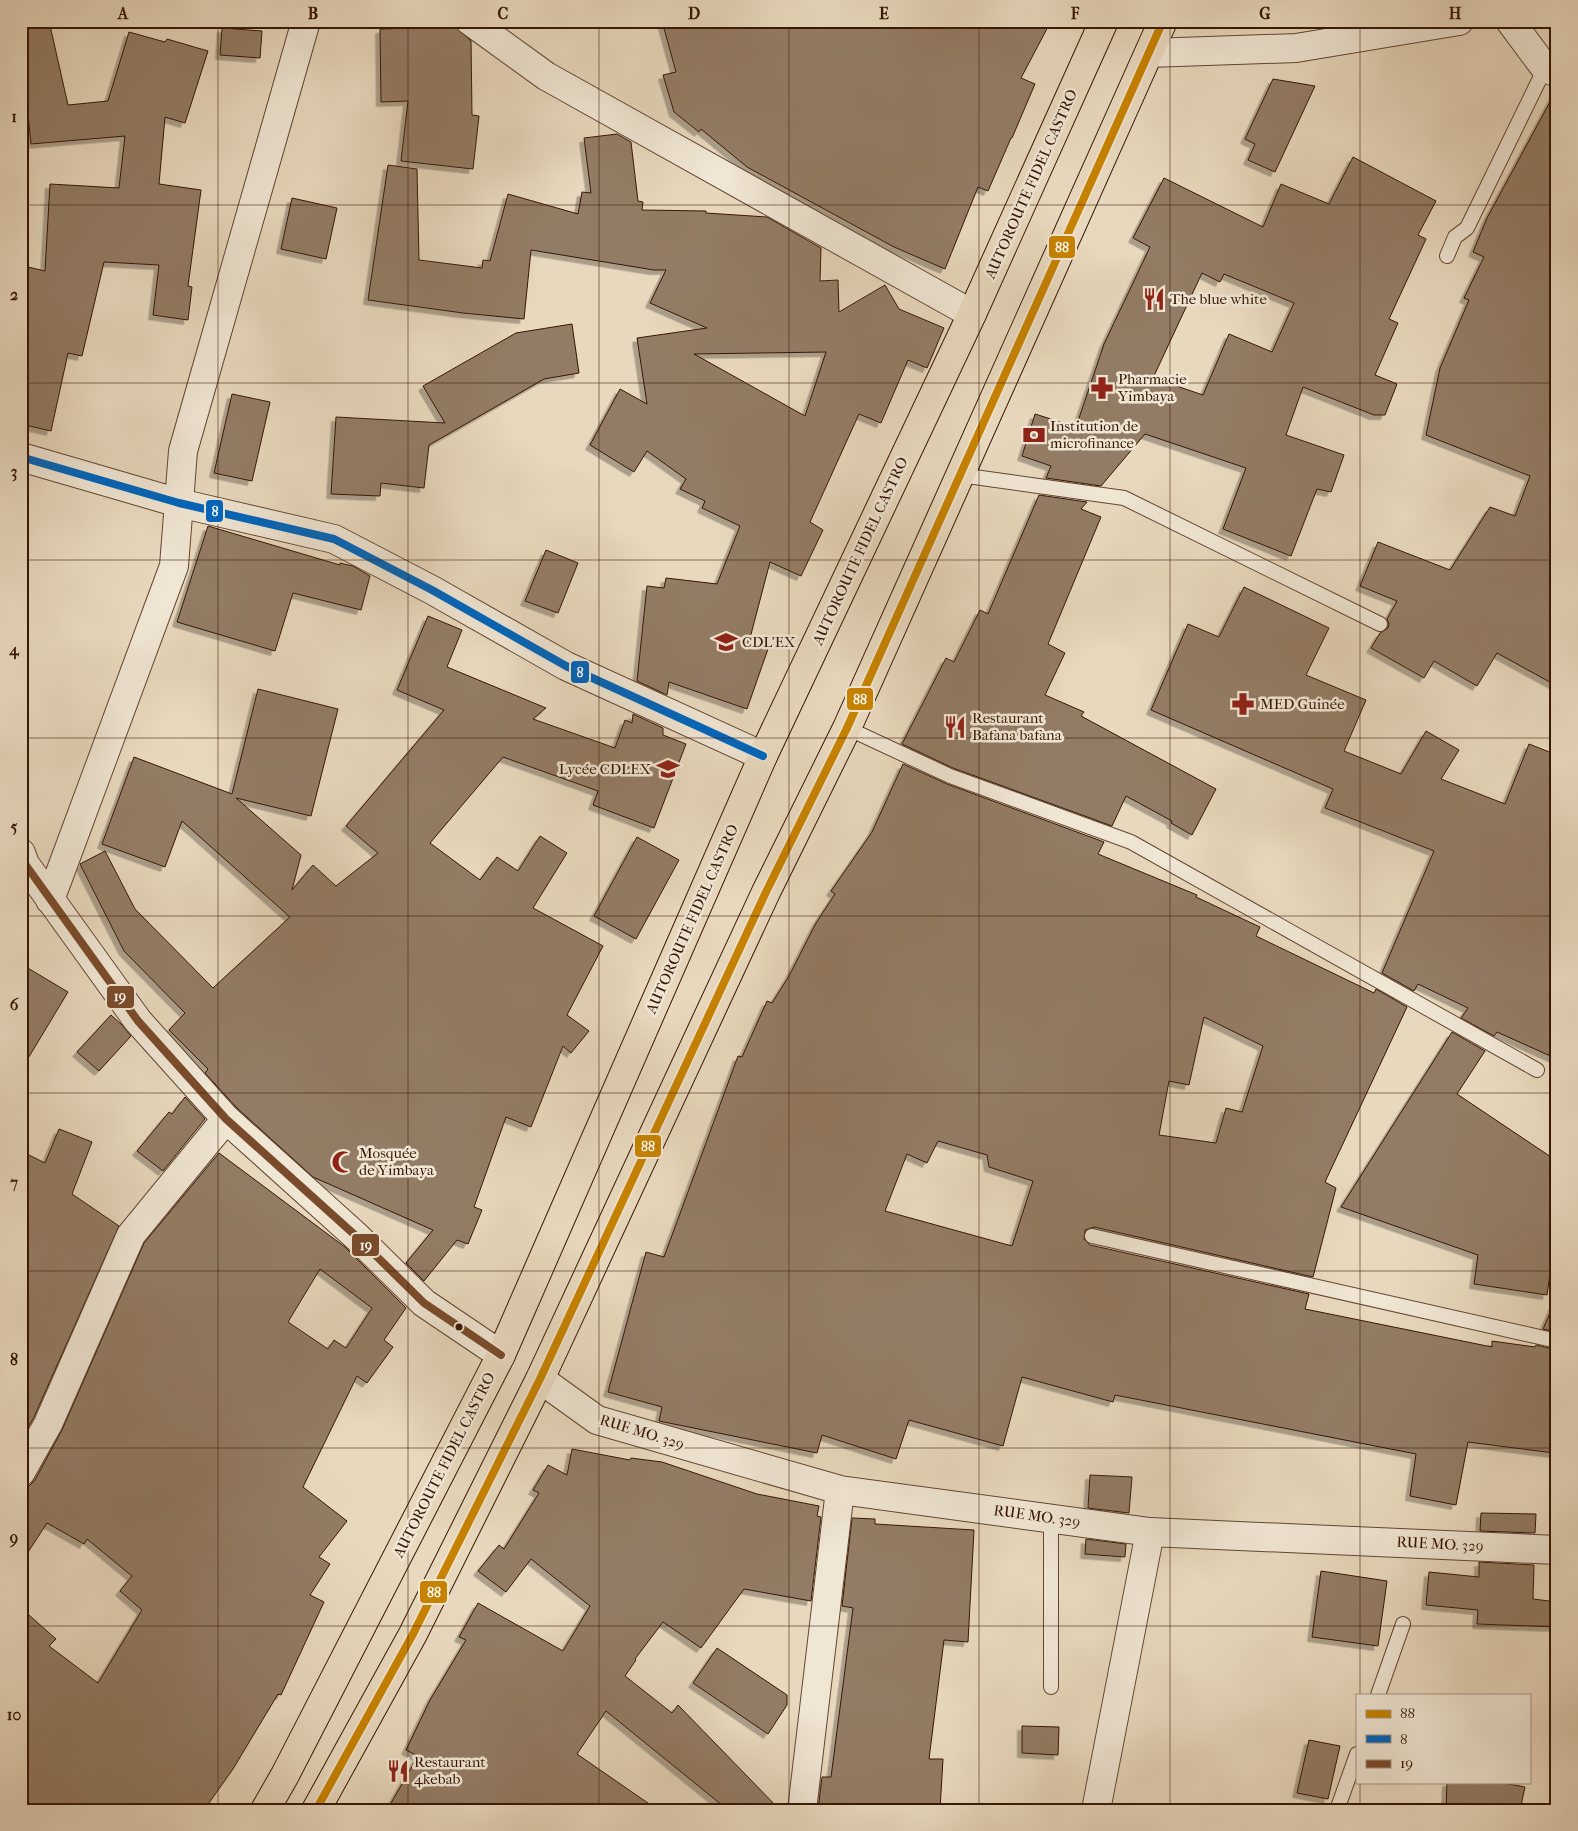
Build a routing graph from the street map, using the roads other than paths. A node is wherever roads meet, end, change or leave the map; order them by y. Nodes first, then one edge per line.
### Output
1 (306, 21) edge
2 (470, 21) edge
3 (1104, 21) edge
4 (1163, 21) edge
5 (1459, 21) edge
6 (1510, 21) edge
7 (1149, 52) junction
8 (1551, 71) edge
9 (1446, 256) dead end
10 (972, 314) junction
11 (21, 457) edge
12 (960, 475) junction
13 (179, 503) junction
14 (1380, 624) dead end
15 (847, 728) junction
16 (763, 756) junction
17 (22, 863) edge
18 (50, 900) junction
19 (1537, 1070) dead end
20 (226, 1119) junction
21 (1092, 1236) dead end
22 (1557, 1341) edge
23 (501, 1355) junction
24 (540, 1379) junction
25 (21, 1472) edge
26 (840, 1490) junction
27 (1051, 1518) junction
28 (1150, 1532) junction
29 (1557, 1550) edge
30 (1403, 1624) dead end
31 (1052, 1687) dead end
32 (1378, 1694) edge
33 (1356, 1757) edge
34 (265, 1810) edge
35 (316, 1810) edge
36 (802, 1810) edge
37 (1096, 1810) edge
38 (1337, 1810) edge

1 - 13 street
2 - 10 street
3 - 10 highway, AUTOROUTE FIDEL CASTRO
4 - 7 highway
5 - 7 street
6 - 8 street
7 - 12 highway
8 - 9 lane
10 - 16 highway, AUTOROUTE FIDEL CASTRO
11 - 13 street
12 - 14 lane
12 - 15 highway
13 - 16 street
13 - 18 street
15 - 19 lane
15 - 24 highway
16 - 23 highway, AUTOROUTE FIDEL CASTRO
17 - 18 street
18 - 20 street
20 - 23 street
20 - 25 street
21 - 22 lane
23 - 34 highway, AUTOROUTE FIDEL CASTRO
24 - 26 street, RUE MO. 329
24 - 35 highway
26 - 27 street, RUE MO. 329
26 - 36 street
27 - 28 street, RUE MO. 329
27 - 31 lane
28 - 29 street, RUE MO. 329
28 - 37 street
30 - 32 lane
33 - 38 lane

